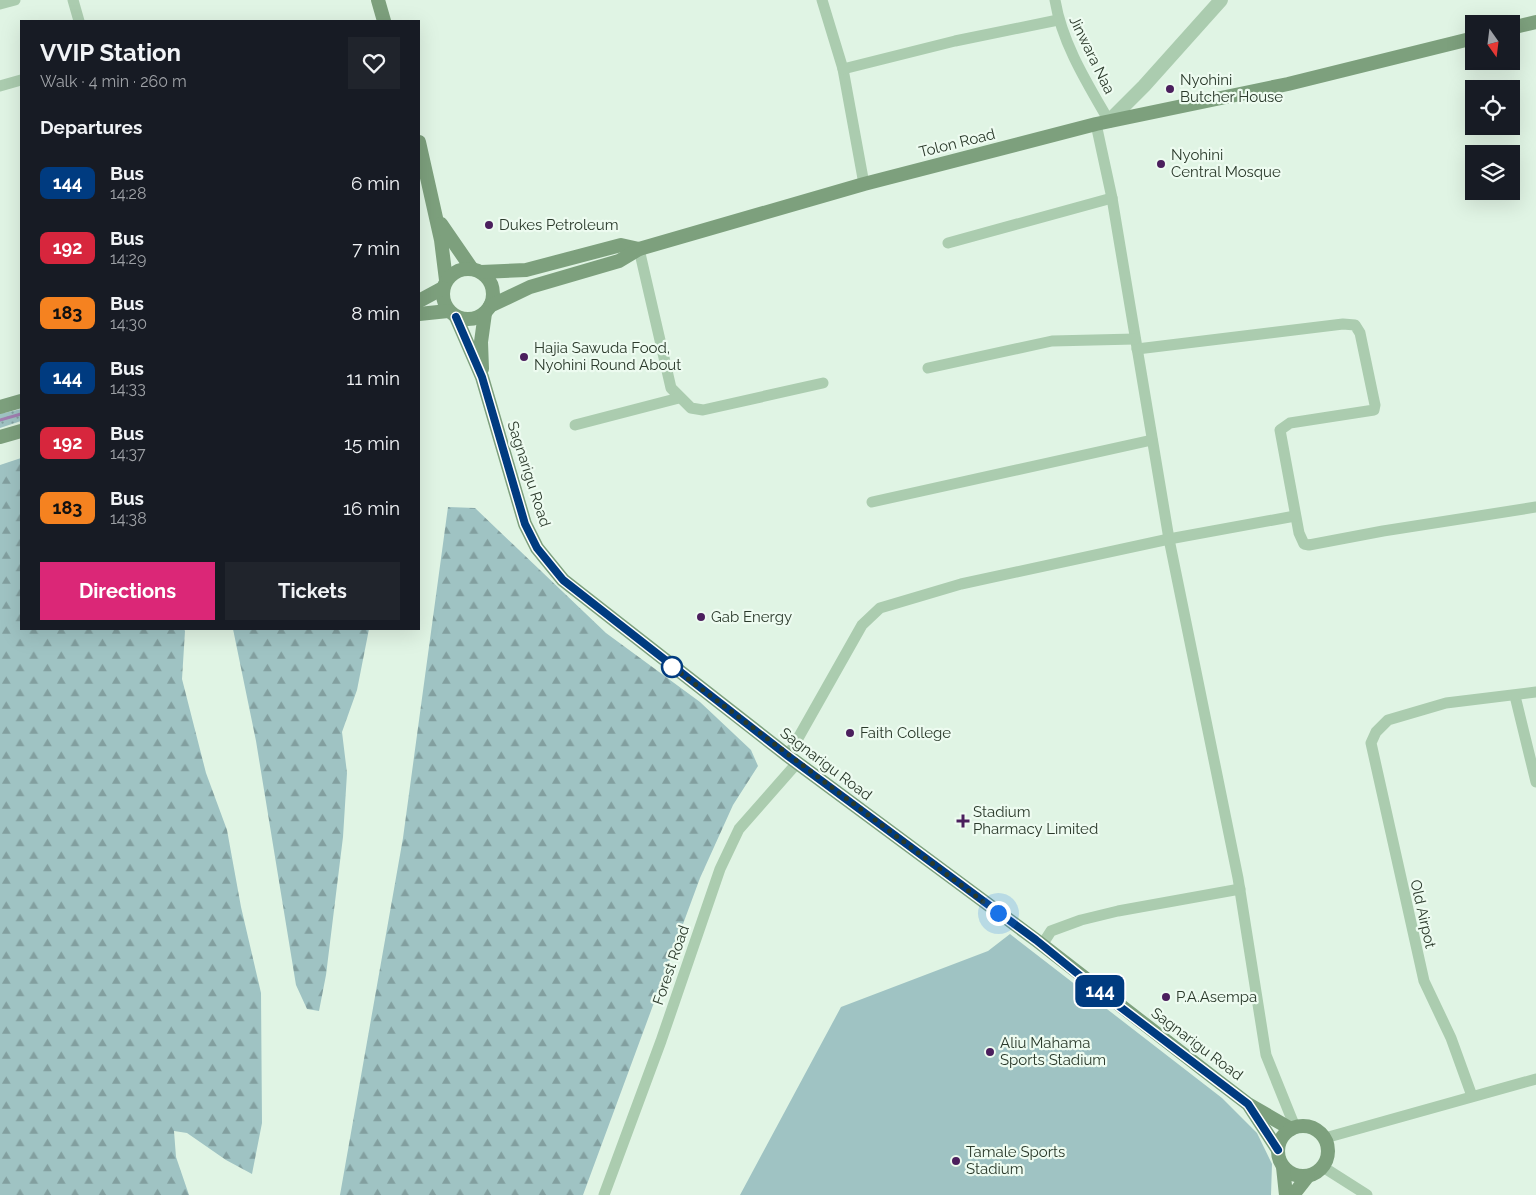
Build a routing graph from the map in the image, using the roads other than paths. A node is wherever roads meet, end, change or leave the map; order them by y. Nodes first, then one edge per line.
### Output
1 (15, 0) edge
2 (73, 0) edge
3 (378, 0) edge
4 (822, 0) edge
5 (1055, 0) edge
6 (1221, 0) edge
7 (0, 4) edge
8 (79, 20) edge
9 (384, 20) edge
10 (1058, 20) junction
11 (1536, 22) edge
12 (1520, 26) edge
13 (1465, 40) edge
14 (843, 69) junction
15 (20, 80) edge
16 (0, 86) edge
17 (1103, 123) junction
18 (420, 146) edge
19 (864, 184) junction
20 (1112, 198) junction
21 (436, 217) junction
22 (948, 243) dead end
23 (639, 249) junction
24 (476, 271) junction
25 (445, 284) junction
26 (420, 300) edge
27 (488, 310) junction
28 (420, 314) edge
29 (452, 314) junction
30 (1136, 344) junction
31 (928, 368) dead end
32 (482, 377) junction
33 (823, 383) dead end
34 (679, 398) junction
35 (20, 402) edge
36 (0, 407) edge
37 (575, 425) dead end
38 (20, 430) edge
39 (0, 437) edge
40 (1152, 440) junction
41 (872, 502) dead end
42 (1536, 507) edge
43 (1295, 516) junction
44 (1169, 539) junction
45 (1536, 692) edge
46 (1515, 696) junction
47 (792, 759) junction
48 (1536, 782) edge
49 (1240, 889) junction
50 (1042, 944) junction
51 (1536, 1079) edge
52 (1472, 1096) junction
53 (1248, 1104) junction
54 (1293, 1128) junction
55 (1324, 1138) junction
56 (1278, 1150) junction
57 (1283, 1167) junction
58 (1323, 1167) junction
59 (1308, 1176) junction
60 (604, 1195) edge
61 (1286, 1195) edge
62 (1293, 1195) edge
63 (1367, 1195) edge

1 - 7 street
2 - 8 street
3 - 9 main road
4 - 14 street
5 - 10 street, Jinwara Naa
6 - 17 street
10 - 14 street
10 - 17 street, Jinwara Naa
11 - 12 main road
13 - 17 main road, Tolon Road
14 - 19 street
15 - 16 street
17 - 19 main road, Tolon Road
17 - 20 street, Jinwara Naa
18 - 21 main road
19 - 23 main road, Tolon Road
20 - 22 street
20 - 30 street, Jinwara Naa
21 - 24 main road
21 - 25 main road
23 - 24 main road
23 - 27 main road
23 - 34 street
24 - 25 main road
24 - 27 main road
25 - 26 main road
25 - 29 main road
27 - 29 main road
27 - 32 main road, Sagnarigu Road
28 - 29 main road
29 - 32 main road, Sagnarigu Road
30 - 31 street
30 - 40 street, Jinwara Naa
30 - 43 street
32 - 47 main road, Sagnarigu Road
33 - 34 street
34 - 37 street
35 - 36 main road
38 - 39 main road
40 - 41 street
40 - 44 street, Jinwara Naa
42 - 43 street
43 - 44 street, Forest Road
44 - 47 street, Forest Road
44 - 49 street, Jinwara Naa
45 - 46 street
46 - 48 street
46 - 52 street, Old Airpot
47 - 50 main road, Sagnarigu Road
47 - 60 street, Forest Road
49 - 50 street
49 - 54 street, Jinwara Naa
50 - 53 main road, Sagnarigu Road
51 - 52 street
52 - 55 street
53 - 54 main road, Sagnarigu Road
53 - 56 main road, Sagnarigu Road
54 - 55 main road
54 - 56 main road
55 - 58 main road
56 - 57 main road
57 - 59 main road
57 - 61 main road
58 - 59 main road
58 - 63 street
59 - 62 main road

